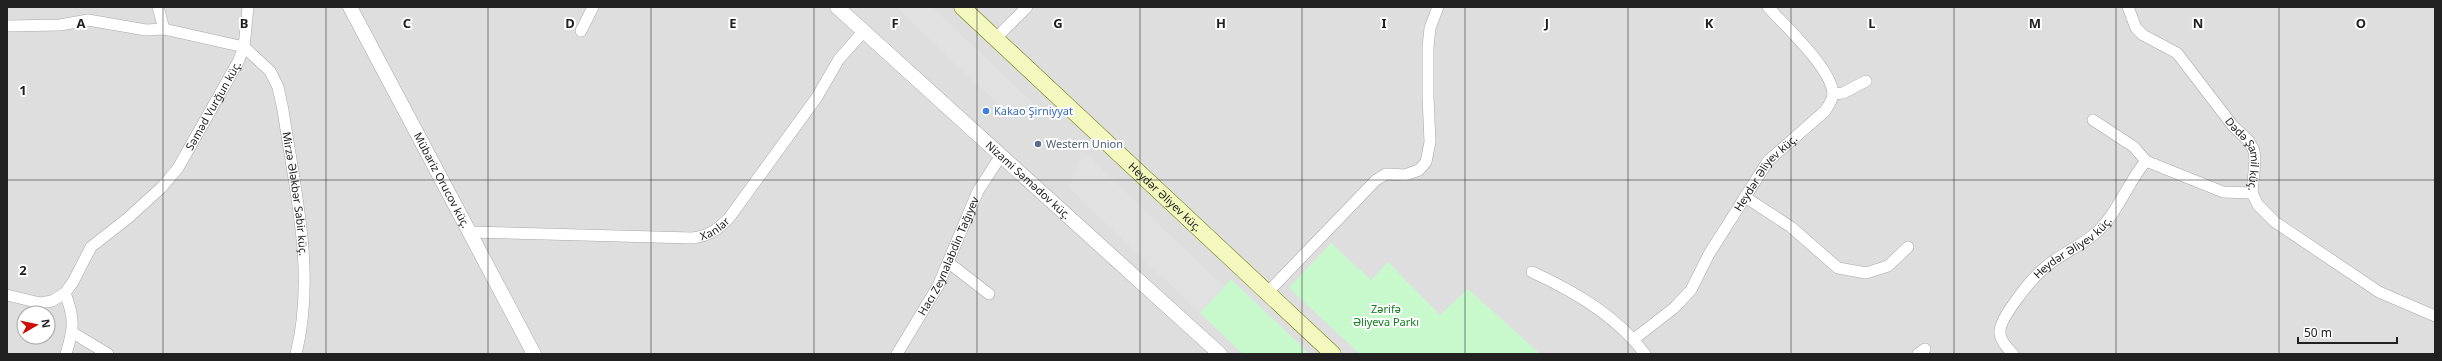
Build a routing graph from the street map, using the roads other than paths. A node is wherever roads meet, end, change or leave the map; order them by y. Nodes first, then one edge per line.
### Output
1 (158, 7) edge
2 (248, 7) edge
3 (350, 7) edge
4 (593, 7) edge
5 (837, 7) edge
6 (962, 7) edge
7 (1027, 7) edge
8 (1438, 7) edge
9 (1768, 7) edge
10 (2128, 7) edge
11 (7, 26) edge
12 (164, 29) junction
13 (581, 31) dead end
14 (863, 32) junction
15 (995, 38) junction
16 (244, 47) junction
17 (1866, 81) dead end
18 (1833, 94) junction
19 (2093, 120) dead end
20 (1000, 157) junction
21 (2146, 161) junction
22 (2252, 193) junction
23 (1745, 197) junction
24 (470, 232) junction
25 (1908, 247) dead end
26 (949, 263) junction
27 (1532, 272) dead end
28 (1268, 292) junction
29 (65, 293) junction
30 (989, 294) dead end
31 (7, 295) edge
32 (2435, 316) edge
33 (73, 333) junction
34 (1634, 339) junction
35 (1218, 353) edge
36 (66, 354) edge
37 (108, 354) edge
38 (296, 354) edge
39 (534, 354) edge
40 (896, 354) edge
41 (1333, 354) edge
42 (1645, 354) edge
43 (2013, 354) edge

1 - 12 street
2 - 16 street
3 - 24 street, Mübariz Orucov küç.
4 - 13 street
5 - 14 street, Nizami Səmədov küç.
6 - 15 main road, Heydər Əliyev küç.
7 - 15 street
8 - 28 street
9 - 18 street
10 - 22 street, Dədə Şamil küç.
11 - 12 street, Səməd Vurğun küç.
12 - 16 street, Səməd Vurğun küç.
14 - 20 street, Nizami Səmədov küç.
14 - 24 street, Xanlar
15 - 28 main road, Heydər Əliyev küç.
16 - 29 street, Səməd Vurğun küç.
16 - 38 street, Mirzə Ələkbər Sabir küç.
17 - 18 street
18 - 23 street, Heydər Əliyev küç.
19 - 21 street
20 - 26 street, Hacı Zeynalabdin Tağıyev
20 - 35 street, Nizami Səmədov küç.
21 - 22 street
21 - 43 street, Heydər Əliyev küç.
22 - 32 street, Dədə Şamil küç.
23 - 25 street
23 - 34 street, Heydər Əliyev küç.
24 - 39 street, Mübariz Orucov küç.
26 - 30 street
26 - 40 street, Hacı Zeynalabdin Tağıyev
27 - 34 street
28 - 41 main road, Heydər Əliyev küç.
29 - 31 street
29 - 33 street
33 - 36 street
33 - 37 street
34 - 42 street

